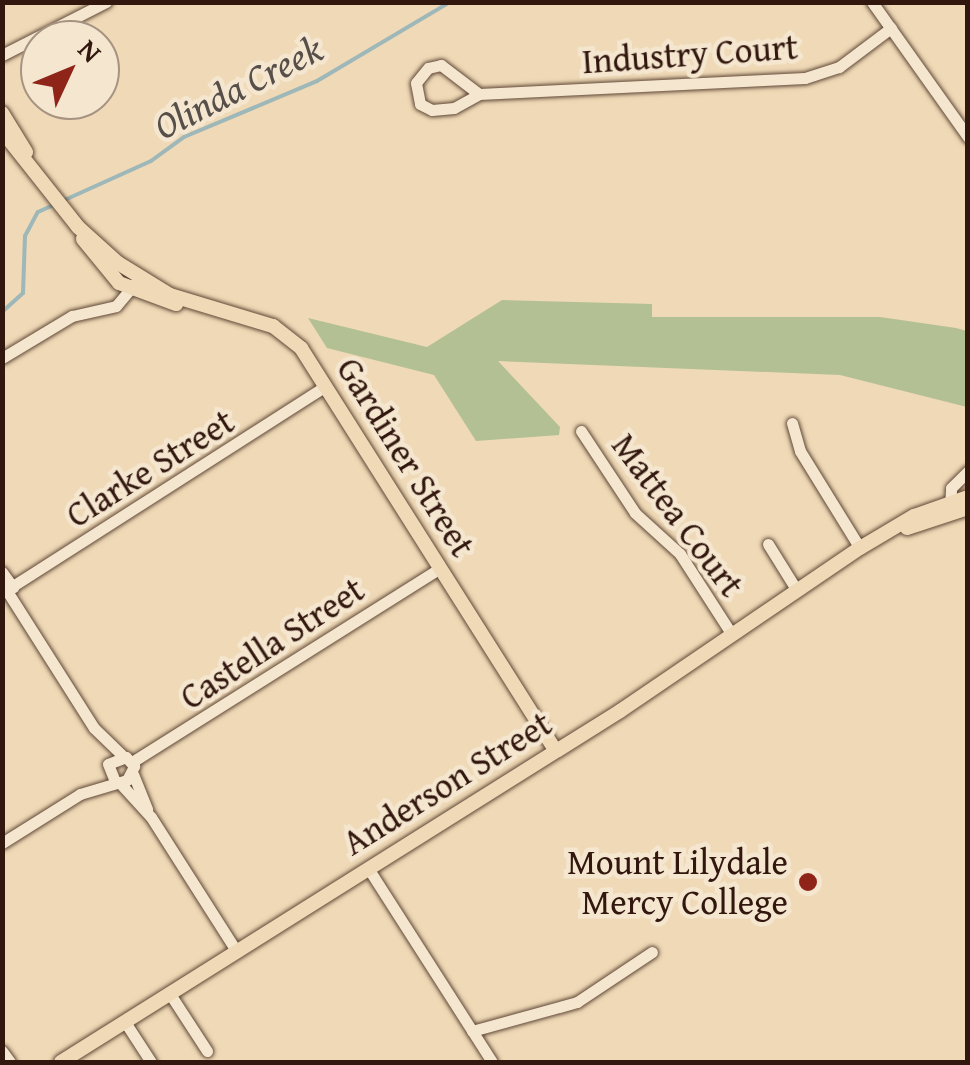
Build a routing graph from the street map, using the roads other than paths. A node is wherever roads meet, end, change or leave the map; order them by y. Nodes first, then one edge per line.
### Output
1 (106, 2) edge
2 (872, 2) edge
3 (891, 28) junction
4 (2, 55) edge
5 (479, 94) junction
6 (2, 113) edge
7 (2, 131) edge
8 (968, 137) edge
9 (30, 162) junction
10 (135, 284) junction
11 (6, 357) edge
12 (326, 386) junction
13 (792, 423) dead end
14 (581, 431) dead end
15 (968, 471) edge
16 (968, 496) edge
17 (950, 508) junction
18 (968, 508) edge
19 (768, 544) dead end
20 (860, 548) junction
21 (440, 568) junction
22 (2, 572) edge
23 (796, 589) junction
24 (8, 590) edge
25 (731, 633) junction
26 (94, 728) junction
27 (556, 750) junction
28 (129, 764) junction
29 (108, 765) junction
30 (117, 782) junction
31 (80, 794) junction
32 (151, 818) junction
33 (2, 843) edge
34 (368, 868) junction
35 (236, 952) junction
36 (652, 952) dead end
37 (170, 994) junction
38 (126, 1022) junction
39 (472, 1031) junction
40 (2, 1051) edge
41 (207, 1051) dead end
42 (10, 1062) edge
43 (61, 1062) edge
44 (151, 1062) edge
45 (492, 1062) edge

1 - 4 street
2 - 3 street
3 - 5 street, Industry Court
3 - 8 street
5 - 5 street, Industry Court
6 - 9 main road
7 - 9 main road
9 - 10 main road
10 - 11 street
10 - 12 main road, Gardiner Street
12 - 21 main road, Gardiner Street
12 - 24 street, Clarke Street
13 - 20 street
14 - 25 street, Mattea Court
15 - 17 street
16 - 17 main road, Anderson Street
17 - 18 main road, Anderson Street
17 - 20 main road, Anderson Street
19 - 23 street
20 - 23 main road, Anderson Street
21 - 27 main road, Gardiner Street
21 - 28 street, Castella Street
22 - 24 street
23 - 25 main road, Anderson Street
24 - 26 street
25 - 27 main road, Anderson Street
26 - 28 street
26 - 29 street
27 - 34 main road, Anderson Street
28 - 29 street
28 - 30 street
28 - 32 street
29 - 30 street
29 - 31 street
30 - 31 street
30 - 32 street
31 - 33 street
32 - 35 street
34 - 35 main road, Anderson Street
34 - 39 street
35 - 37 main road, Anderson Street
36 - 39 street
37 - 38 main road, Anderson Street
37 - 41 street
38 - 43 main road, Anderson Street
38 - 44 street
39 - 45 street
40 - 42 street

